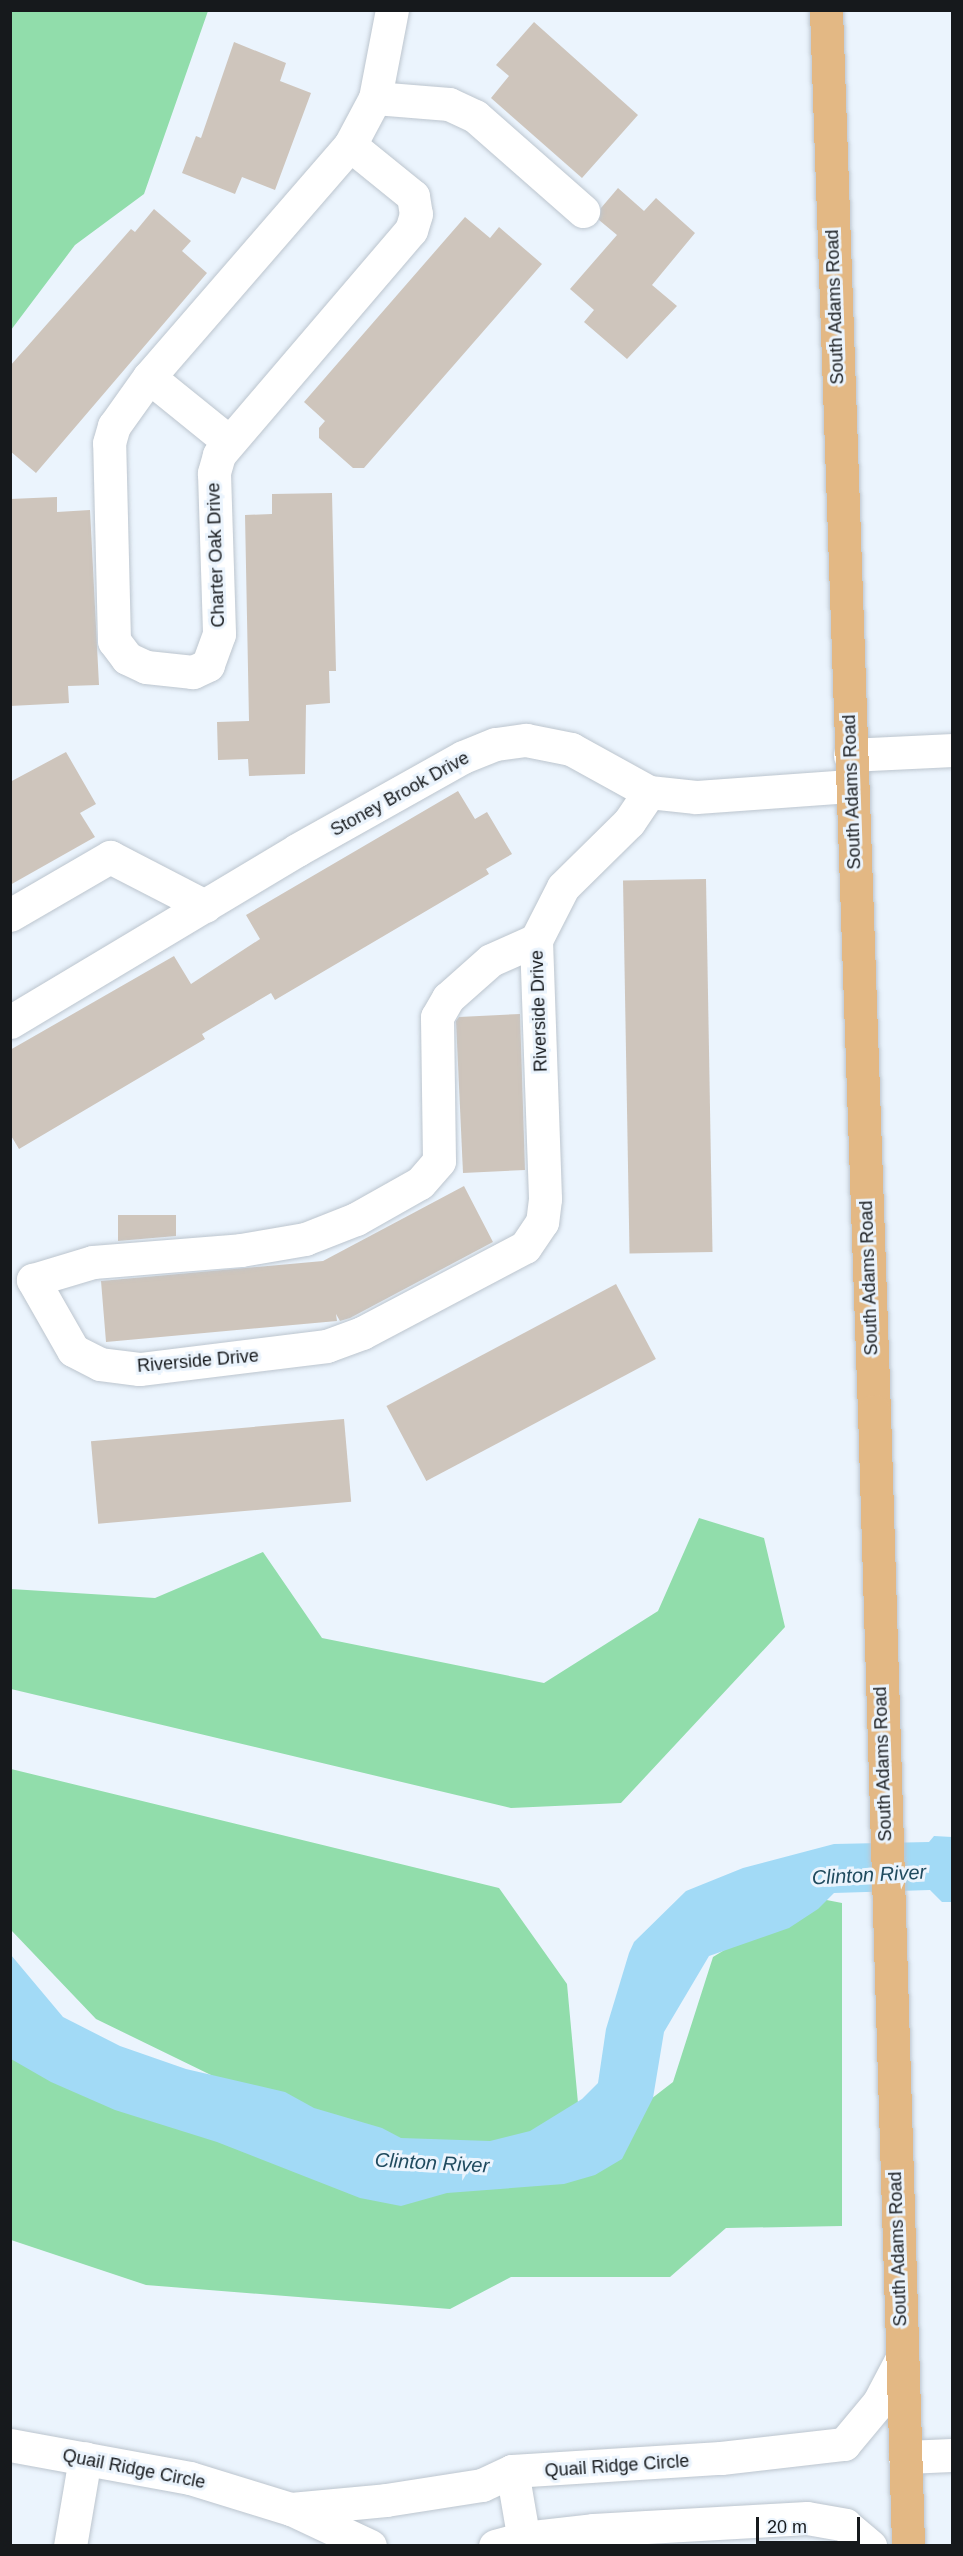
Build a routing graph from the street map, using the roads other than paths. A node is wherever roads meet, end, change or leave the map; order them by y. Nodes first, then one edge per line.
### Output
1 (392, 10) edge
2 (826, 10) edge
3 (375, 98) junction
4 (350, 145) junction
5 (584, 211) dead end
6 (149, 376) junction
7 (228, 441) junction
8 (952, 750) edge
9 (851, 771) junction
10 (649, 792) junction
11 (205, 906) junction
12 (10, 915) edge
13 (536, 940) junction
14 (10, 1023) edge
15 (902, 2360) junction
16 (10, 2445) edge
17 (952, 2455) edge
18 (905, 2457) junction
19 (85, 2458) junction
20 (512, 2471) junction
21 (291, 2509) junction
22 (515, 2543) edge
23 (70, 2546) edge
24 (370, 2546) edge
25 (870, 2546) edge
26 (908, 2546) edge

1 - 3 street, Charter Oak Drive
2 - 9 main road, South Adams Road
3 - 4 street, Charter Oak Drive
3 - 5 street
4 - 6 street, Charter Oak Drive
4 - 7 street, Charter Oak Drive
6 - 7 street
6 - 7 street, Charter Oak Drive
8 - 9 street, Stoney Brook Drive
9 - 10 street, Stoney Brook Drive
9 - 15 main road, South Adams Road
10 - 11 street, Stoney Brook Drive
10 - 13 street, Riverside Drive
11 - 12 street
11 - 14 street, Stoney Brook Drive
13 - 13 street, Riverside Drive
15 - 18 main road, South Adams Road
15 - 20 street, Quail Ridge Circle
16 - 19 street, Quail Ridge Circle
17 - 18 street
18 - 26 main road, South Adams Road
19 - 21 street, Quail Ridge Circle
19 - 23 street
20 - 21 street, Quail Ridge Circle
20 - 22 street
21 - 24 street, Quail Ridge Circle
22 - 25 street

